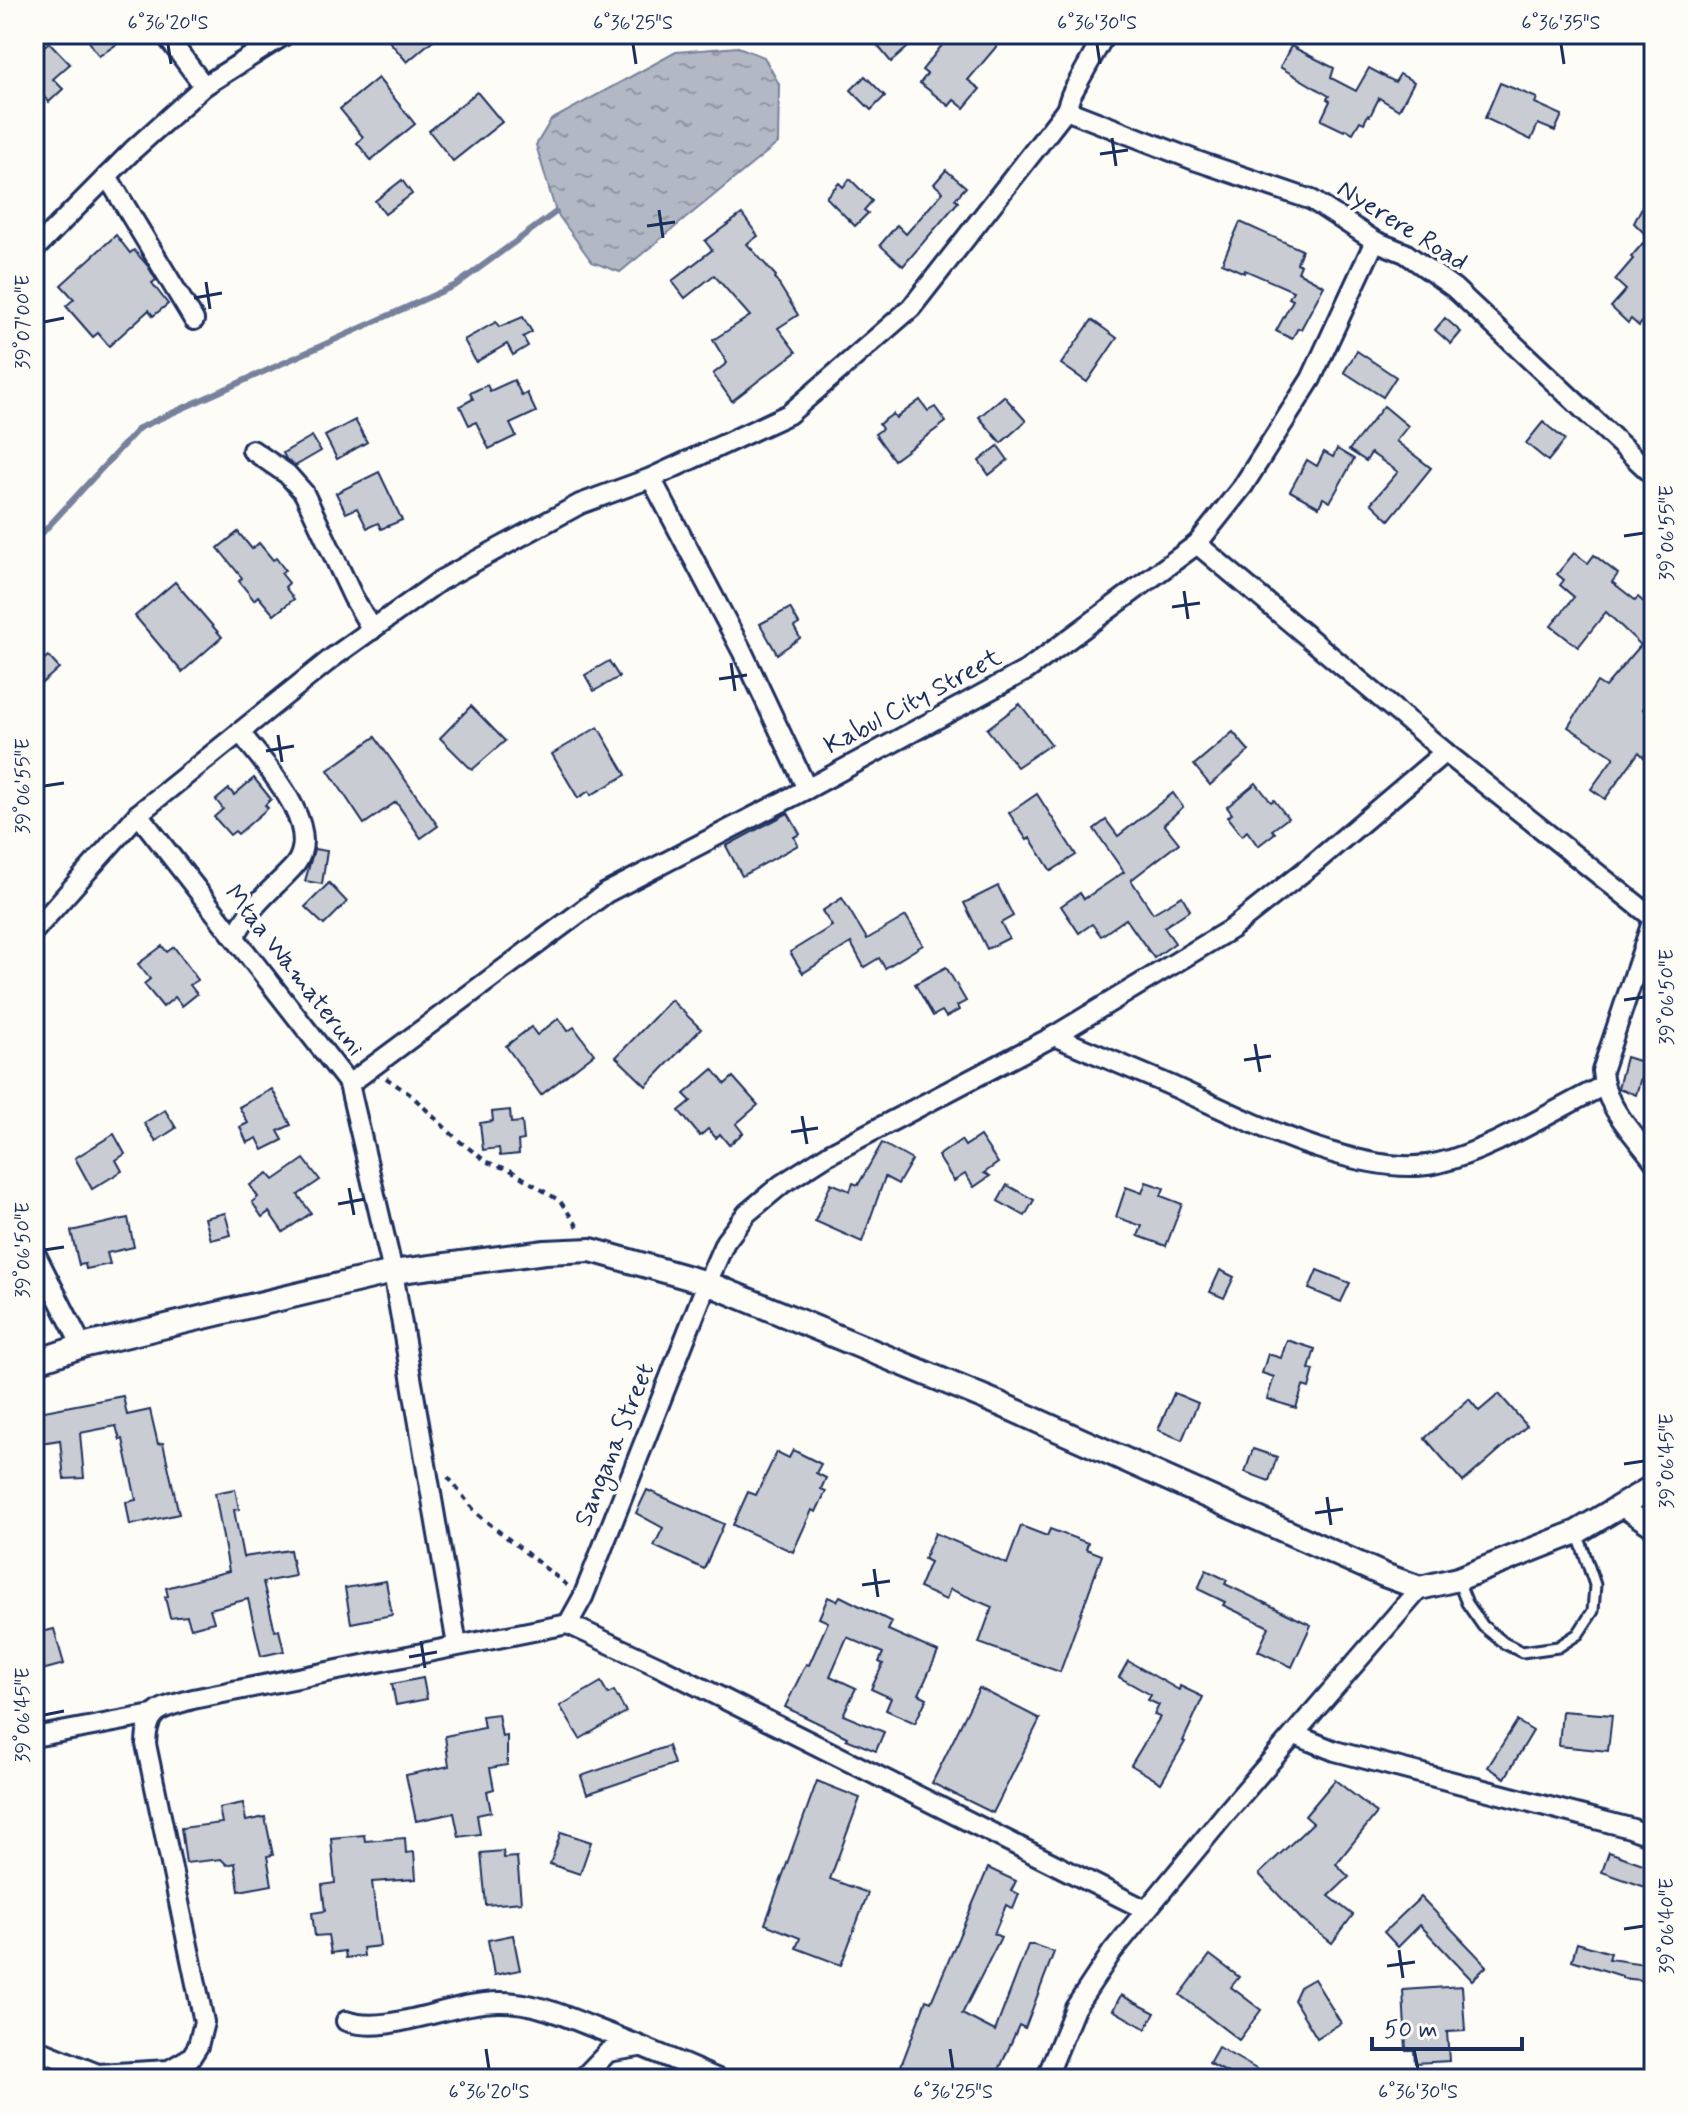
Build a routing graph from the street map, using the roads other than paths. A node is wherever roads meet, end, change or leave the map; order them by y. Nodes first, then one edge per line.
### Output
1 (165, 34) edge
2 (286, 34) edge
3 (1105, 34) edge
4 (204, 86) junction
5 (1066, 110) junction
6 (107, 176) junction
7 (1375, 241) junction
8 (34, 250) edge
9 (194, 320) dead end
10 (252, 450) dead end
11 (1654, 476) edge
12 (651, 478) junction
13 (1197, 544) junction
14 (372, 630) junction
15 (240, 732) junction
16 (1445, 752) junction
17 (807, 789) junction
18 (138, 814) junction
19 (1653, 916) edge
20 (34, 931) edge
21 (235, 935) junction
22 (1054, 1036) junction
23 (349, 1084) junction
24 (1603, 1086) junction
25 (1654, 1161) edge
26 (34, 1251) edge
27 (393, 1272) junction
28 (707, 1283) junction
29 (82, 1346) junction
30 (34, 1362) edge
31 (1654, 1486) edge
32 (1622, 1507) junction
33 (1654, 1528) edge
34 (1577, 1532) junction
35 (1458, 1579) junction
36 (1420, 1588) junction
37 (568, 1624) junction
38 (457, 1645) junction
39 (152, 1715) junction
40 (1295, 1735) junction
41 (34, 1737) edge
42 (1654, 1837) edge
43 (1146, 1910) junction
44 (346, 2021) dead end
45 (642, 2046) junction
46 (34, 2048) edge
47 (98, 2076) edge
48 (582, 2079) edge
49 (718, 2079) edge
50 (1046, 2079) edge

1 - 4 street
2 - 4 street
3 - 5 street
4 - 6 street
5 - 7 street, Nyerere Road
5 - 12 street
6 - 8 street
6 - 9 street
7 - 11 street, Nyerere Road
7 - 13 street, Kabul City Street
10 - 14 street
12 - 14 street
12 - 17 street
13 - 16 street
13 - 17 street, Kabul City Street
14 - 15 street
15 - 18 street
15 - 21 street
16 - 19 street
16 - 22 street, Sangana Street
17 - 23 street, Kabul City Street
18 - 20 street
18 - 21 street, Mtaa Wamateruni
19 - 24 street
21 - 23 street, Mtaa Wamateruni
22 - 24 street
22 - 28 street, Sangana Street
23 - 27 street, Mtaa Wamateruni
24 - 25 street
26 - 29 street
27 - 28 street
27 - 29 street
27 - 38 street, Mtaa Wamateruni
28 - 36 street
28 - 37 street, Sangana Street
29 - 30 street
31 - 32 street
32 - 33 street
32 - 34 street
34 - 35 street
34 - 35 lane
35 - 36 street
36 - 40 street
37 - 38 street
37 - 43 street
38 - 39 street
39 - 41 street
39 - 47 street
40 - 42 street
40 - 43 street
43 - 50 street
44 - 45 street
45 - 48 street
45 - 49 street
46 - 47 street

